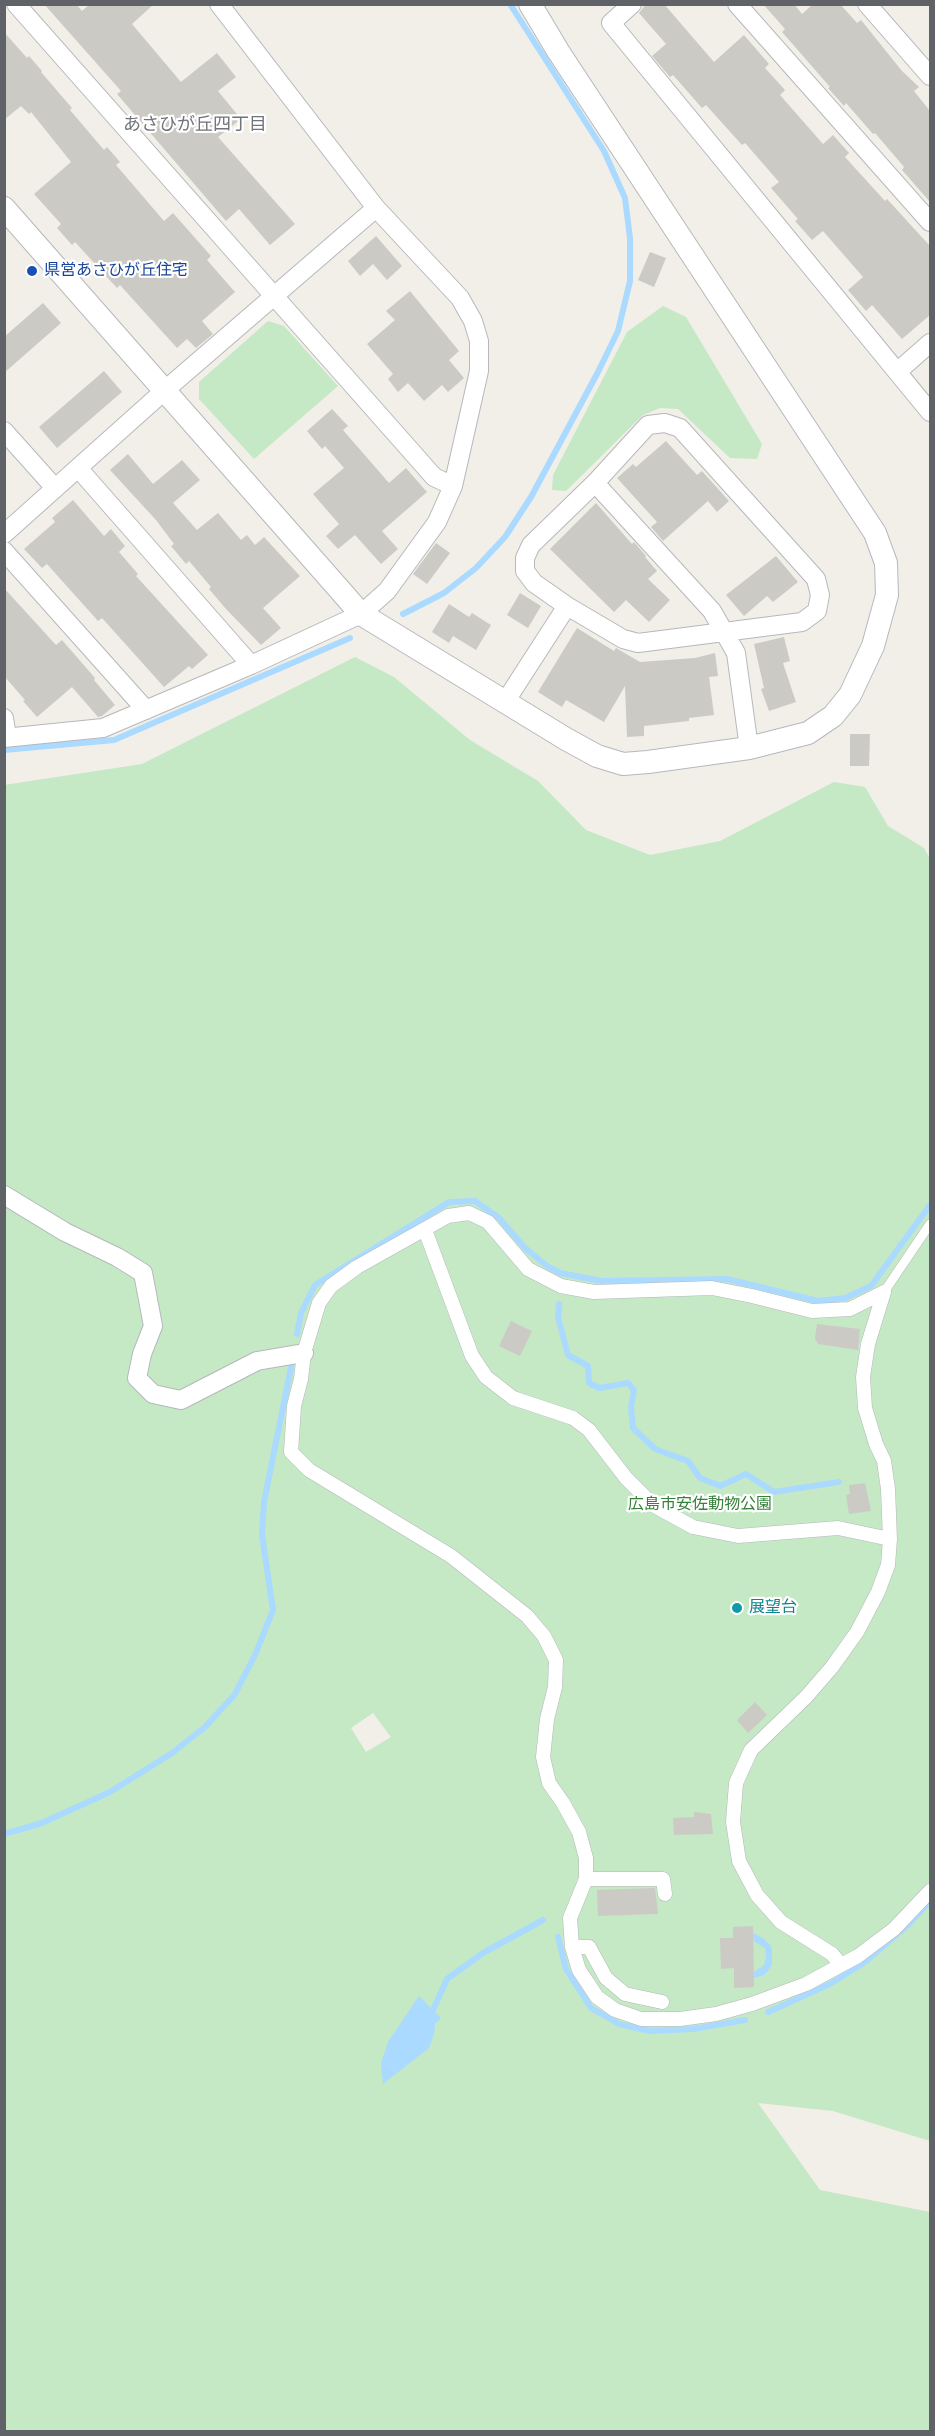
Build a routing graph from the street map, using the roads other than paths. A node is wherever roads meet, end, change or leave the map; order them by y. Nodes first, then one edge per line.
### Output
1 (16, 4) edge
2 (219, 4) edge
3 (530, 4) edge
4 (632, 4) edge
5 (737, 4) edge
6 (867, 4) edge
7 (930, 76) edge
8 (4, 208) edge
9 (376, 208) junction
10 (930, 222) edge
11 (274, 298) junction
12 (930, 343) edge
13 (897, 372) junction
14 (164, 391) junction
15 (930, 412) edge
16 (4, 431) edge
17 (78, 468) junction
18 (595, 483) junction
19 (453, 486) junction
20 (55, 488) junction
21 (4, 534) edge
22 (4, 551) edge
23 (567, 606) junction
24 (361, 614) junction
25 (724, 632) junction
26 (251, 665) junction
27 (505, 702) junction
28 (146, 710) junction
29 (4, 718) edge
30 (6, 737) edge
31 (749, 748) junction
32 (4, 1195) edge
33 (930, 1224) edge
34 (425, 1230) junction
35 (884, 1292) junction
36 (304, 1353) junction
37 (891, 1539) junction
38 (586, 1879) junction
39 (930, 1891) edge
40 (665, 1894) dead end
41 (572, 1947) junction
42 (841, 1965) junction
43 (625, 1994) junction
44 (662, 2002) dead end
45 (615, 2010) junction

1 - 11 street
2 - 9 street
3 - 31 street
4 - 13 street
5 - 10 street
6 - 7 street
8 - 14 street
9 - 11 street
9 - 19 street
11 - 14 street
11 - 19 street
12 - 13 street
13 - 15 street
14 - 17 street
14 - 24 street
16 - 20 street
17 - 20 street
17 - 26 street
18 - 23 street
18 - 25 street
18 - 25 street
19 - 24 street
20 - 21 street
22 - 28 street
23 - 25 street
23 - 27 street
24 - 26 street
24 - 27 street
25 - 31 street
26 - 28 street
27 - 31 street
28 - 30 street
29 - 30 street
32 - 36 street
33 - 35 lane
34 - 35 street
34 - 36 street
34 - 37 street
35 - 37 street
36 - 38 street
37 - 42 street
38 - 40 street
38 - 41 street
39 - 42 street
41 - 43 street
41 - 45 street
42 - 45 street
43 - 44 street
43 - 45 street

